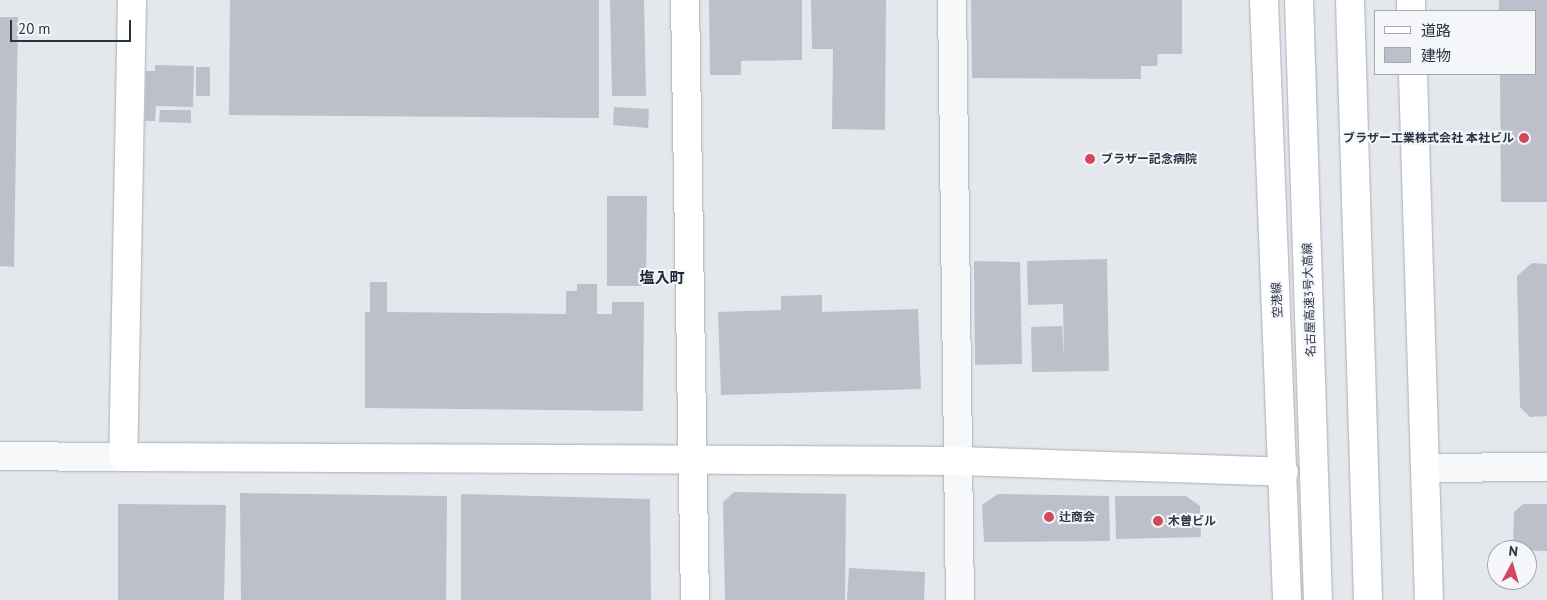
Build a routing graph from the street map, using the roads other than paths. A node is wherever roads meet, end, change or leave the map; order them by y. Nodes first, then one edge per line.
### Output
1 (132, 0) edge
2 (685, 0) edge
3 (952, 0) edge
4 (1264, 0) edge
5 (1299, 0) edge
6 (1350, 0) edge
7 (1413, 75) edge
8 (0, 456) edge
9 (123, 457) junction
10 (692, 460) junction
11 (960, 461) junction
12 (1547, 467) edge
13 (1426, 468) junction
14 (1284, 472) junction
15 (695, 600) edge
16 (960, 600) edge
17 (1287, 600) edge
18 (1318, 600) edge
19 (1368, 600) edge
20 (1429, 600) edge

1 - 9 main road
2 - 10 main road
3 - 11 street
4 - 14 main road, 空港線
5 - 18 main road, 名古屋高速3号大高線
6 - 19 main road
7 - 13 main road
8 - 9 street
9 - 10 main road
10 - 11 main road
10 - 15 main road
11 - 14 main road
11 - 16 street
12 - 13 street
13 - 20 main road
14 - 17 main road, 空港線

